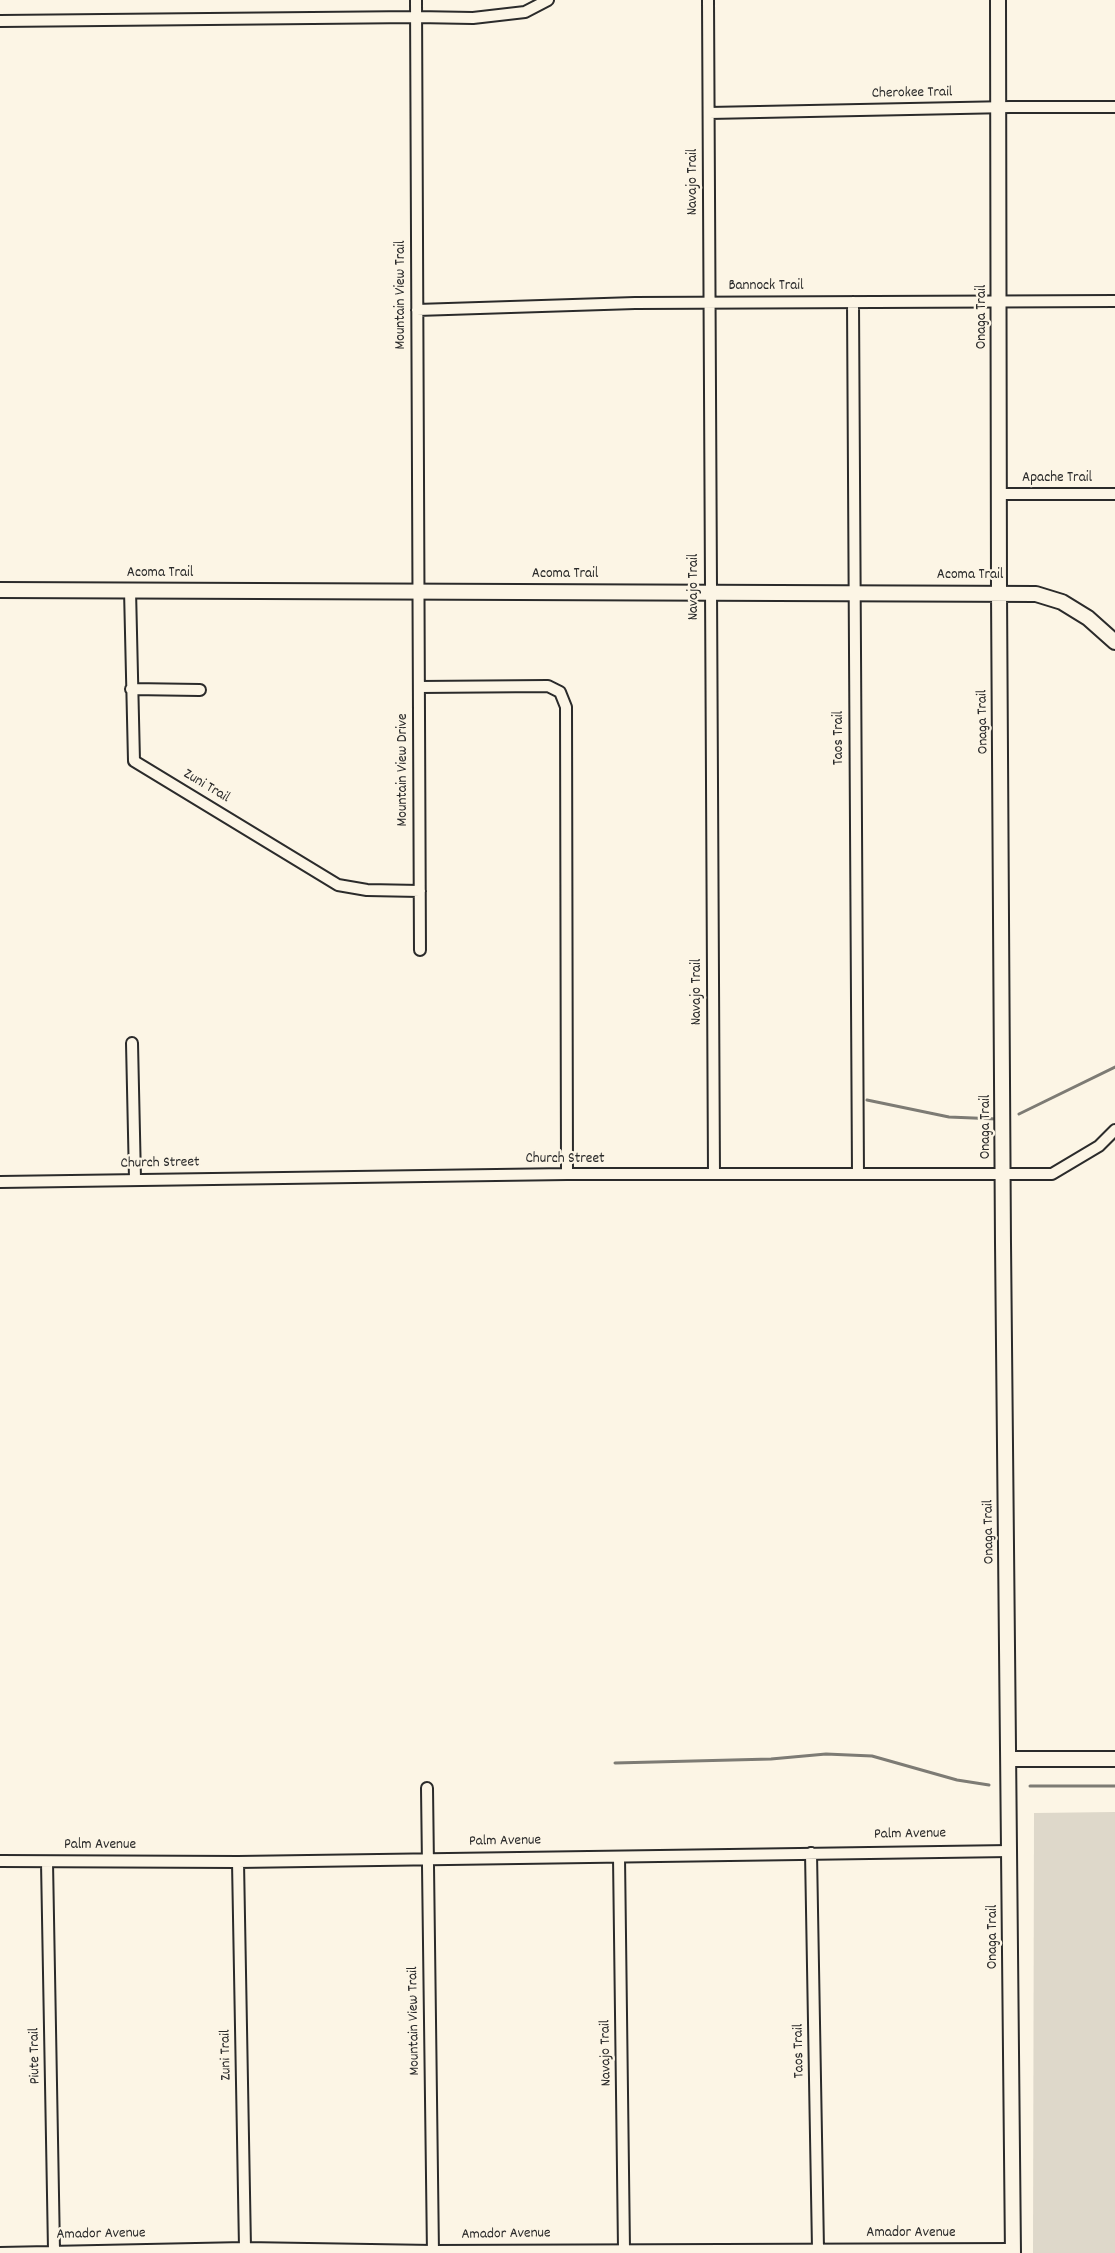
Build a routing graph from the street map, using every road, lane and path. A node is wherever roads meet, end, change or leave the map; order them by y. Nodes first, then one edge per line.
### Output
1 (416, 0) edge
2 (548, 0) edge
3 (708, 0) edge
4 (998, 0) edge
5 (416, 17) junction
6 (0, 21) edge
7 (998, 107) junction
8 (1115, 107) edge
9 (709, 113) junction
10 (999, 301) junction
11 (1115, 301) edge
12 (709, 302) junction
13 (853, 302) junction
14 (417, 310) junction
15 (999, 494) junction
16 (1115, 494) edge
17 (0, 590) edge
18 (130, 590) junction
19 (418, 591) junction
20 (710, 591) junction
21 (854, 592) junction
22 (999, 592) junction
23 (1115, 642) edge
24 (419, 687) junction
25 (131, 689) junction
26 (200, 690) dead end
27 (420, 891) junction
28 (420, 950) dead end
29 (132, 1043) dead end
30 (1115, 1130) edge
31 (567, 1174) junction
32 (714, 1174) junction
33 (858, 1174) junction
34 (1004, 1174) junction
35 (135, 1179) junction
36 (0, 1182) edge
37 (1008, 1759) junction
38 (1115, 1759) edge
39 (427, 1788) dead end
40 (1010, 1851) junction
41 (811, 1853) junction
42 (619, 1857) junction
43 (428, 1859) junction
44 (0, 1861) edge
45 (47, 1862) junction
46 (238, 1862) junction
47 (245, 2248) junction
48 (624, 2249) junction
49 (818, 2249) junction
50 (54, 2250) junction
51 (1013, 2251) edge
52 (433, 2252) edge
53 (0, 2253) edge

1 - 5 street, Mountain View Trail
2 - 5 street
3 - 9 street, Navajo Trail
4 - 7 street, Onaga Trail
5 - 6 street
5 - 14 street, Mountain View Trail
7 - 8 street, Cherokee Trail
7 - 9 street, Cherokee Trail
7 - 10 street, Onaga Trail
9 - 12 street, Navajo Trail
10 - 11 street, Bannock Trail
10 - 13 street, Bannock Trail
10 - 15 street, Onaga Trail
12 - 13 street, Bannock Trail
12 - 14 street, Bannock Trail
12 - 20 street, Navajo Trail
13 - 21 street, Taos Trail
14 - 19 street, Mountain View Trail
15 - 16 street, Apache Trail
15 - 22 street, Onaga Trail
17 - 18 street, Acoma Trail
18 - 19 street, Acoma Trail
18 - 25 street, Zuni Trail
19 - 20 street, Acoma Trail
19 - 24 street, Mountain View Drive
20 - 21 street, Acoma Trail
20 - 32 street, Navajo Trail
21 - 22 street, Acoma Trail
21 - 33 street, Taos Trail
22 - 23 street, Acoma Trail
22 - 34 street, Onaga Trail
24 - 27 street, Mountain View Drive
24 - 31 street
25 - 26 street
25 - 27 street, Zuni Trail
27 - 28 street, Mountain View Drive
29 - 35 street
30 - 34 street, Church Street
31 - 32 street, Church Street
31 - 35 street, Church Street
32 - 33 street, Church Street
33 - 34 street, Church Street
34 - 37 street, Onaga Trail
35 - 36 street, Church Street
37 - 38 street
37 - 40 street, Onaga Trail
39 - 43 street, Mountain View Trail
40 - 41 street, Palm Avenue
40 - 51 street, Onaga Trail
41 - 42 street, Palm Avenue
41 - 49 street, Taos Trail
42 - 43 street, Palm Avenue
42 - 48 street, Navajo Trail
43 - 46 street, Palm Avenue
43 - 52 street, Mountain View Trail
44 - 45 street, Palm Avenue
45 - 46 street, Palm Avenue
45 - 50 street, Piute Trail
46 - 47 street, Zuni Trail
47 - 50 street, Amador Avenue
47 - 52 street, Amador Avenue
48 - 49 street, Amador Avenue
48 - 52 street, Amador Avenue
49 - 51 street, Amador Avenue
50 - 53 street, Amador Avenue

